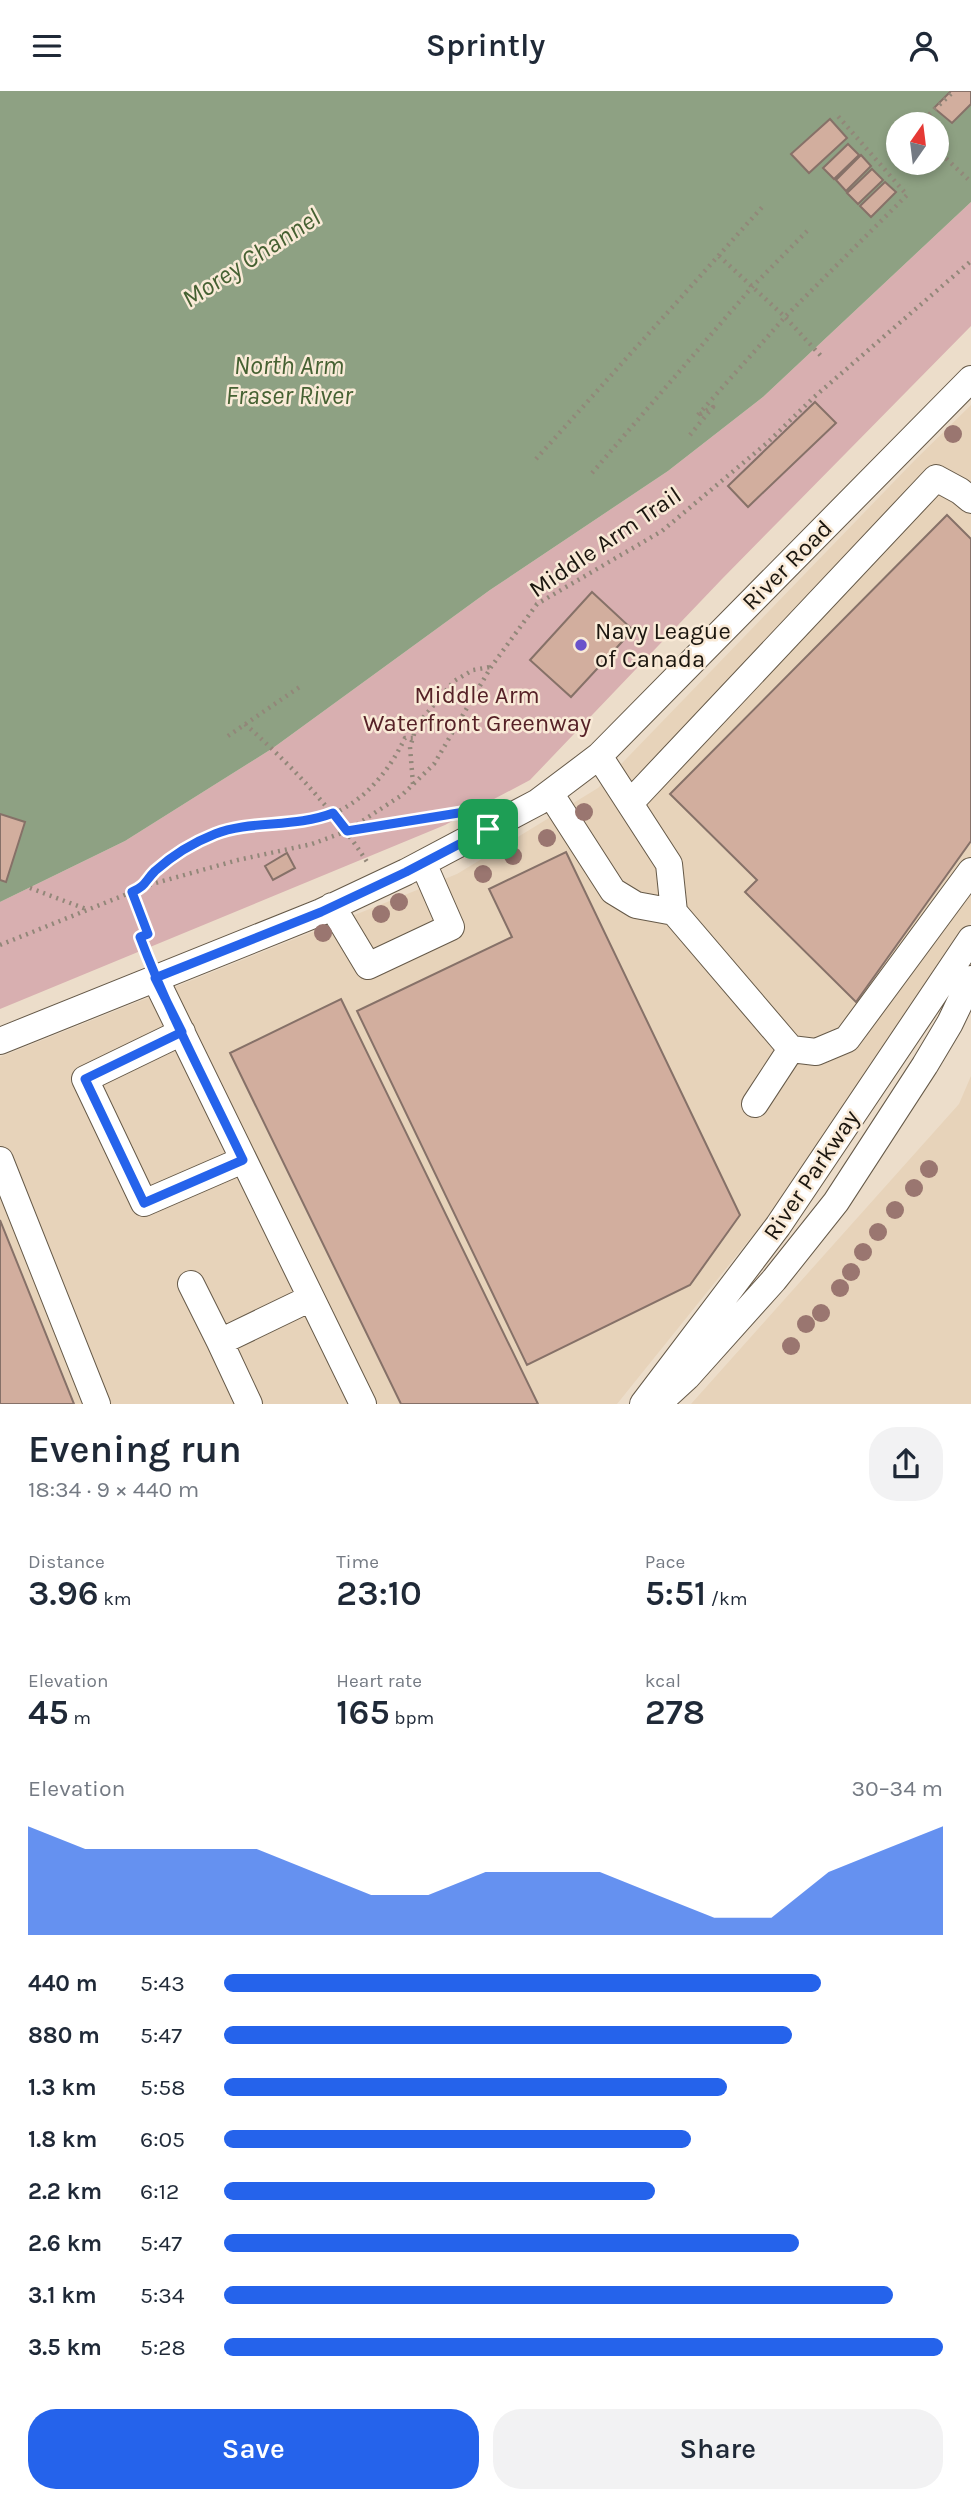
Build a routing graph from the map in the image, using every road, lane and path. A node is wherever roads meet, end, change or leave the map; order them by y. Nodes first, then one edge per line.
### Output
1 (954, 91) edge
2 (932, 112) edge
3 (837, 115) dead end
4 (949, 161) edge
5 (971, 182) edge
6 (764, 205) dead end
7 (807, 231) dead end
8 (719, 256) junction
9 (971, 261) edge
10 (752, 287) junction
11 (785, 317) junction
12 (821, 356) dead end
13 (971, 379) edge
14 (690, 435) dead end
15 (904, 447) junction
16 (536, 459) dead end
17 (592, 473) dead end
18 (936, 478) junction
19 (971, 500) edge
20 (491, 667) junction
21 (301, 686) dead end
22 (245, 724) junction
23 (229, 736) dead end
24 (413, 738) junction
25 (599, 756) junction
26 (413, 784) junction
27 (550, 793) junction
28 (631, 803) junction
29 (333, 813) junction
30 (488, 829) junction
31 (347, 831) junction
32 (423, 863) junction
33 (368, 864) dead end
34 (971, 871) edge
35 (30, 888) dead end
36 (143, 888) junction
37 (132, 892) junction
38 (332, 907) junction
39 (87, 909) junction
40 (674, 912) junction
41 (971, 939) edge
42 (0, 945) edge
43 (155, 978) junction
44 (971, 979) edge
45 (961, 1025) edge
46 (182, 1032) junction
47 (0, 1041) edge
48 (791, 1049) junction
49 (755, 1104) dead end
50 (0, 1160) edge
51 (243, 1160) junction
52 (191, 1284) dead end
53 (311, 1298) junction
54 (703, 1324) junction
55 (220, 1342) junction
56 (97, 1404) edge
57 (249, 1404) edge
58 (363, 1404) edge
59 (642, 1404) edge
60 (658, 1404) edge

1 - 2 path
3 - 11 path
4 - 5 path
6 - 8 path
7 - 10 path
8 - 10 path
8 - 16 path
9 - 20 path, Middle Arm Trail
10 - 11 path
10 - 17 path
11 - 12 path
11 - 14 path
13 - 15 street, River Road
15 - 18 street
15 - 25 street, River Road
18 - 19 street
18 - 28 street
20 - 24 path
20 - 26 path, Middle Arm Trail
21 - 22 path
22 - 23 path
22 - 29 path
24 - 26 path
24 - 29 path
25 - 27 street, River Road
25 - 28 street
26 - 31 path, Middle Arm Trail
27 - 30 street, River Road
27 - 40 street
28 - 40 street
29 - 31 path
29 - 36 path
30 - 31 path
30 - 32 street, River Road
31 - 33 path
31 - 36 path, Middle Arm Trail
32 - 38 street, River Road
32 - 38 street
34 - 48 street
35 - 39 path
36 - 37 path, Middle Arm Trail
37 - 39 path, Middle Arm Trail
37 - 43 path
38 - 43 street, River Road
39 - 42 path, Middle Arm Trail
40 - 48 street
41 - 54 street, River Parkway
43 - 46 street
43 - 47 street, River Road
44 - 45 street, River Parkway
45 - 54 street
45 - 60 street, River Parkway
46 - 51 street
46 - 51 street
48 - 49 street
50 - 56 street
51 - 53 street
52 - 55 street
53 - 55 street
53 - 58 street
54 - 59 street, River Parkway
55 - 57 street

